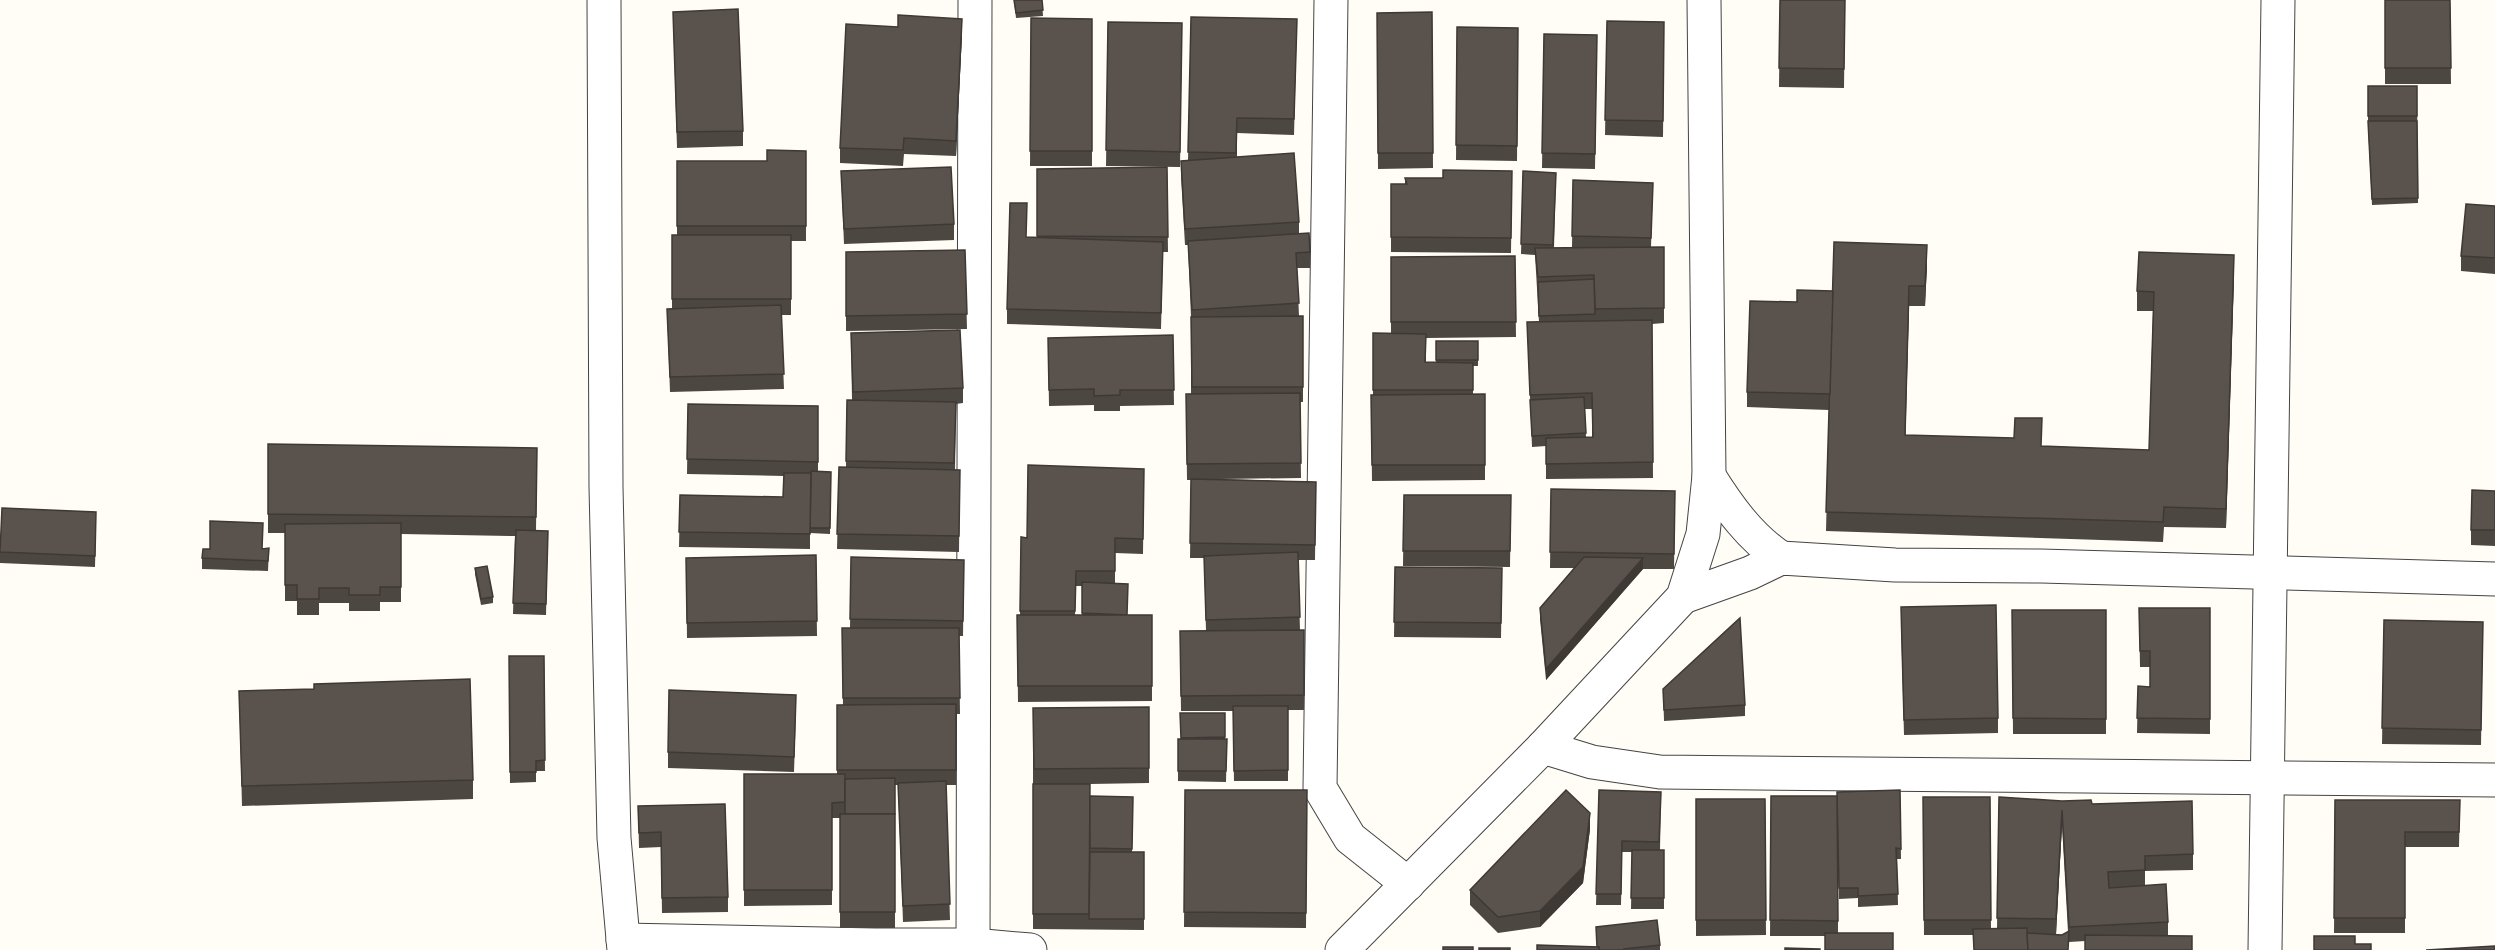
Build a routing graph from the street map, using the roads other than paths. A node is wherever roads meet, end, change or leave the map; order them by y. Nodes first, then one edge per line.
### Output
1 (604, 0) edge
2 (975, 0) edge
3 (1330, 0) edge
4 (1704, 0) edge
5 (2278, 0) edge
6 (1709, 476) junction
7 (1781, 558) junction
8 (2271, 572) junction
9 (2495, 579) edge
10 (1683, 597) junction
11 (1543, 747) junction
12 (2268, 778) junction
13 (2495, 780) edge
14 (1408, 884) junction
15 (623, 945) edge
16 (973, 947) edge
17 (1030, 950) edge
18 (1342, 950) edge
19 (2265, 950) edge

1 - 15 street
2 - 16 street
3 - 14 street
4 - 6 street
5 - 8 street
6 - 7 street
6 - 10 street
7 - 8 street
7 - 10 street
8 - 9 street
8 - 12 street
10 - 11 street
11 - 12 street
11 - 14 street
12 - 13 street
12 - 19 street
14 - 18 street
15 - 16 street
16 - 17 street

